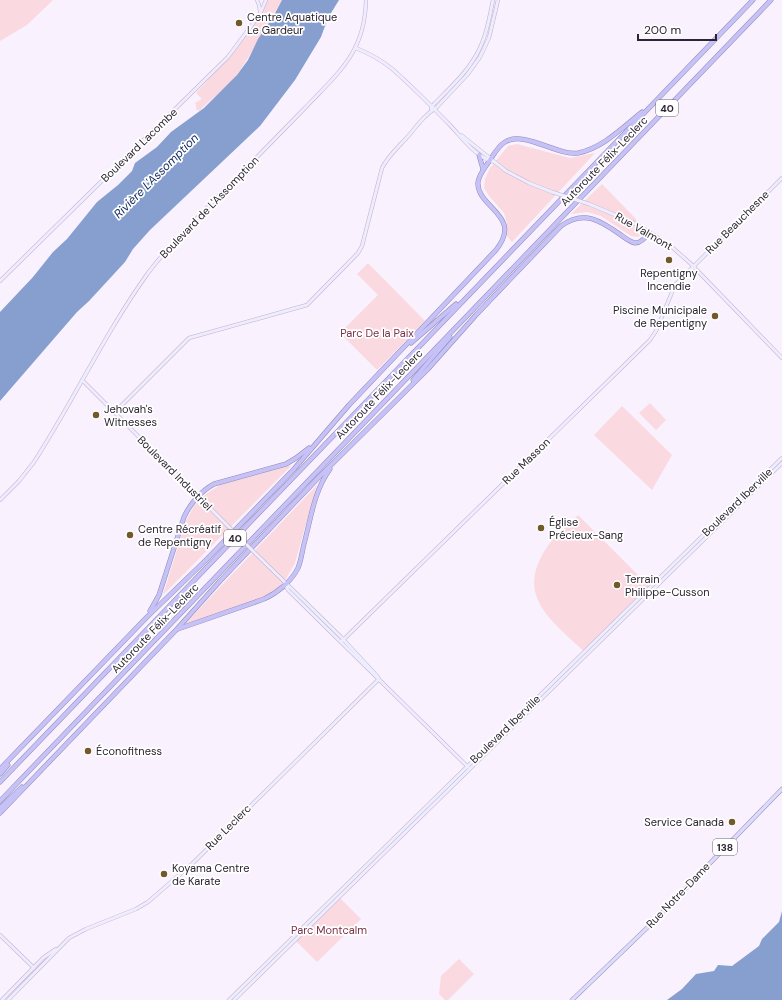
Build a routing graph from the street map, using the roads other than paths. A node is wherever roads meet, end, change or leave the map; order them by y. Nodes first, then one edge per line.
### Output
1 (257, 0) edge
2 (260, 0) edge
3 (366, 0) edge
4 (493, 0) edge
5 (498, 0) edge
6 (753, 0) edge
7 (771, 0) edge
8 (266, 1) edge
9 (260, 13) junction
10 (356, 48) junction
11 (655, 101) junction
12 (432, 109) junction
13 (457, 132) junction
14 (479, 155) junction
15 (490, 160) junction
16 (483, 169) junction
17 (782, 178) edge
18 (649, 232) junction
19 (693, 266) junction
20 (0, 281) edge
21 (469, 294) junction
22 (467, 316) junction
23 (400, 352) junction
24 (782, 358) edge
25 (82, 380) junction
26 (400, 396) junction
27 (115, 412) junction
28 (316, 442) junction
29 (782, 458) edge
30 (337, 459) junction
31 (782, 463) edge
32 (198, 497) junction
33 (0, 500) edge
34 (285, 584) junction
35 (147, 617) junction
36 (178, 629) junction
37 (342, 641) junction
38 (379, 679) junction
39 (33, 735) junction
40 (468, 767) junction
41 (0, 769) edge
42 (42, 770) junction
43 (0, 774) edge
44 (0, 782) edge
45 (782, 789) edge
46 (0, 801) edge
47 (0, 808) edge
48 (0, 813) edge
49 (0, 935) edge
50 (58, 948) junction
51 (33, 968) junction
52 (36, 971) junction
53 (2, 1000) edge
54 (8, 1000) edge
55 (229, 1000) edge
56 (234, 1000) edge
57 (572, 1000) edge

1 - 9 street
2 - 8 street
3 - 10 street, Boulevard de L'Assomption
4 - 12 street
5 - 12 street
6 - 11 highway, Autoroute Félix-Leclerc / 40
7 - 22 highway, Autoroute Félix-Leclerc / 40
8 - 9 street, Boulevard Lacombe
9 - 20 street, Boulevard Lacombe
10 - 12 street, Rue Valmont
10 - 25 street, Boulevard de L'Assomption
11 - 15 highway
11 - 21 highway, Autoroute Félix-Leclerc / 40
12 - 13 street, Rue Valmont
12 - 27 street
13 - 14 street, Rue Valmont
13 - 15 street, Rue Valmont
14 - 15 street, Rue Valmont
14 - 16 highway
15 - 16 highway
15 - 18 street, Rue Valmont, bridge
16 - 23 highway
17 - 19 street, Rue Beauchesne
18 - 19 street, Rue Valmont
18 - 26 highway
19 - 24 street, Rue Valmont
19 - 37 street, Rue Masson
21 - 23 highway
21 - 44 highway, Autoroute Félix-Leclerc / 40
22 - 26 highway
22 - 46 highway, Autoroute Félix-Leclerc / 40
23 - 28 highway
25 - 27 street, Boulevard Industriel
25 - 33 street, Boulevard de L'Assomption
26 - 30 highway
27 - 32 street, Boulevard Industriel
28 - 32 highway
28 - 35 highway
29 - 40 street, Boulevard Iberville
30 - 34 highway
30 - 36 highway
31 - 40 street, Boulevard Iberville
32 - 34 street, Boulevard Industriel, bridge
32 - 35 highway
34 - 36 highway
34 - 37 street, Boulevard Industriel
35 - 39 highway
36 - 42 highway
37 - 38 street, Boulevard Industriel
38 - 40 street, Boulevard Industriel
38 - 50 street, Rue Leclerc
39 - 41 highway
39 - 43 highway
40 - 55 street, Boulevard Iberville
40 - 56 street, Boulevard Iberville
42 - 47 highway
42 - 48 highway
45 - 57 main road, Rue Notre-Dame / 138
49 - 51 street
50 - 51 street, Rue Leclerc
50 - 52 street, Rue Leclerc
51 - 52 street
51 - 53 street, Rue Leclerc
52 - 54 street, Rue Leclerc

